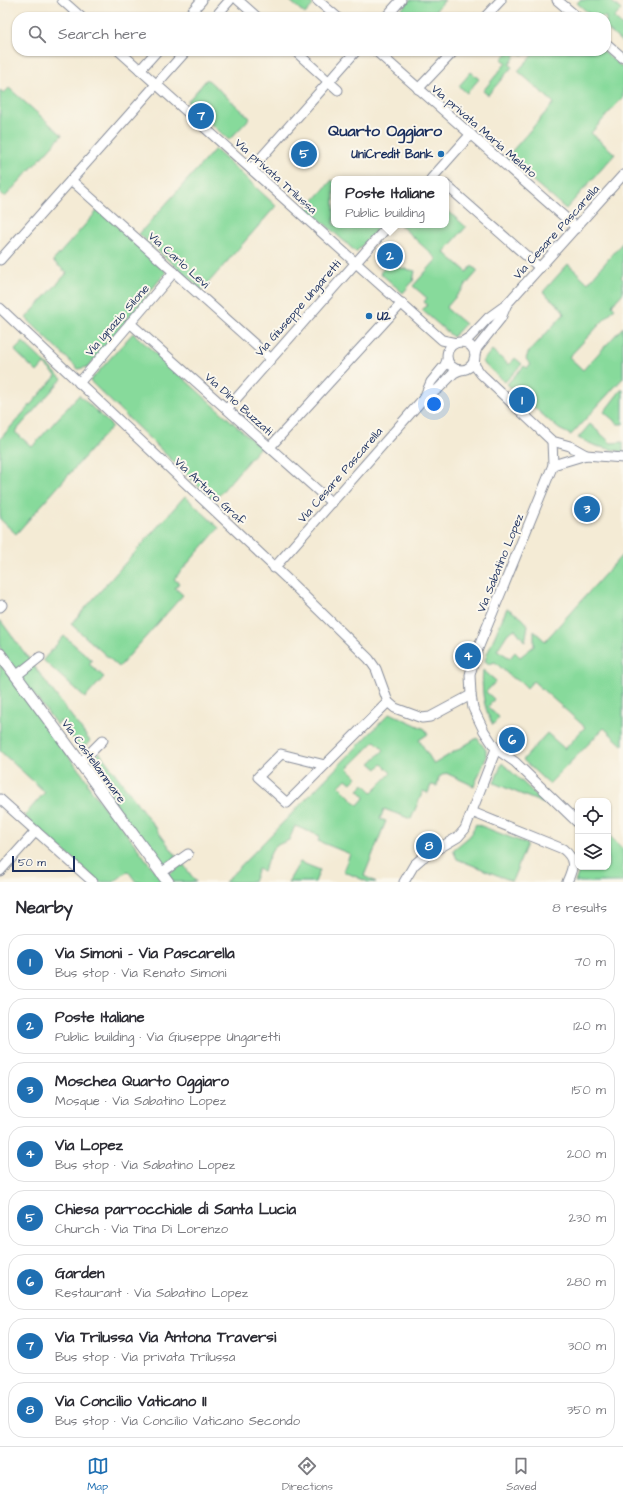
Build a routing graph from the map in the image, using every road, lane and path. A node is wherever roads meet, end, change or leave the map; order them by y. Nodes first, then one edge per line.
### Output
1 (62, 0) edge
2 (202, 0) edge
3 (230, 0) edge
4 (238, 0) edge
5 (318, 0) edge
6 (400, 0) edge
7 (501, 0) edge
8 (557, 0) edge
9 (75, 12) edge
10 (191, 12) edge
11 (219, 12) edge
12 (251, 12) edge
13 (331, 12) edge
14 (390, 12) edge
15 (490, 12) edge
16 (571, 12) edge
17 (611, 47) edge
18 (125, 56) edge
19 (152, 56) edge
20 (181, 56) edge
21 (301, 56) edge
22 (352, 56) edge
23 (382, 56) edge
24 (449, 56) edge
25 (623, 58) edge
26 (140, 70) junction
27 (329, 81) junction
28 (156, 84) junction
29 (418, 89) junction
30 (338, 90) dead end
31 (471, 134) junction
32 (251, 169) junction
33 (623, 175) edge
34 (434, 176) edge
35 (71, 180) junction
36 (449, 188) edge
37 (386, 228) edge
38 (577, 228) junction
39 (0, 260) edge
40 (355, 262) junction
41 (540, 268) junction
42 (174, 272) junction
43 (402, 303) junction
44 (506, 305) junction
45 (0, 308) edge
46 (130, 323) junction
47 (442, 340) junction
48 (459, 343) junction
49 (448, 356) junction
50 (474, 357) junction
51 (270, 358) junction
52 (463, 369) junction
53 (481, 374) junction
54 (79, 383) junction
55 (423, 399) junction
56 (227, 409) junction
57 (552, 441) junction
58 (270, 447) junction
59 (586, 455) junction
60 (623, 458) edge
61 (553, 465) junction
62 (332, 503) junction
63 (274, 568) junction
64 (0, 654) edge
65 (40, 657) dead end
66 (16, 676) junction
67 (470, 695) junction
68 (388, 702) junction
69 (103, 740) dead end
70 (496, 749) junction
71 (80, 764) junction
72 (325, 765) junction
73 (0, 799) edge
74 (472, 812) junction
75 (575, 820) edge
76 (36, 831) junction
77 (188, 854) dead end
78 (0, 871) edge
79 (164, 878) edge
80 (93, 882) edge
81 (404, 882) edge
82 (567, 882) edge

1 - 9 street
2 - 10 street
3 - 11 street
4 - 12 street
5 - 13 street
6 - 14 street
7 - 15 street
8 - 16 street
17 - 25 street
18 - 26 street, Via privata Trilussa
19 - 26 street
20 - 28 street
21 - 27 street
22 - 27 street
23 - 29 street, Via privata Maria Melato
24 - 29 street
26 - 28 street, Via privata Trilussa
27 - 30 street
27 - 32 street
28 - 32 street, Via privata Trilussa
28 - 35 street
29 - 31 street, Via privata Maria Melato
31 - 34 street
31 - 38 street, Via privata Maria Melato
32 - 40 street, Via privata Trilussa
33 - 38 street, Via Cesare Pascarella
35 - 39 street
35 - 42 street, Via Carlo Levi
36 - 41 street
37 - 40 street, Via Giuseppe Ungaretti
38 - 41 street, Via Cesare Pascarella
40 - 43 street, Via privata Trilussa
40 - 51 street, Via Giuseppe Ungaretti
41 - 44 street, Via Cesare Pascarella
42 - 46 street, Via Ignazio Silone
42 - 51 street, Via Carlo Levi
43 - 47 street, Via privata Trilussa
43 - 58 street
44 - 48 street
44 - 50 street
45 - 54 street, Via Arturo Graf
46 - 54 street, Via Ignazio Silone
46 - 56 street, Via Dino Buzzati
47 - 48 street
47 - 49 street
48 - 49 street
48 - 50 street
49 - 52 street
49 - 55 street
50 - 52 street
50 - 53 street
51 - 56 street, Via Giuseppe Ungaretti
52 - 53 street
52 - 55 street
53 - 57 street
54 - 63 street, Via Arturo Graf
55 - 62 street, Via Cesare Pascarella
56 - 58 street, Via Dino Buzzati
57 - 59 street
57 - 61 street, Via Sabatino Lopez
58 - 62 street, Via Dino Buzzati
59 - 60 street
59 - 61 street
61 - 67 street, Via Sabatino Lopez
62 - 63 street, Via Cesare Pascarella
63 - 68 street, Via Arturo Graf
64 - 66 street, Via Castellammare
65 - 66 street
66 - 71 street, Via Castellammare
67 - 68 street
67 - 70 street, Via Sabatino Lopez
68 - 72 street
69 - 71 street
70 - 74 street
70 - 75 street, Via Sabatino Lopez
71 - 79 street, Via Castellammare
72 - 72 street
73 - 76 street
74 - 81 street
74 - 82 street
76 - 78 street
76 - 80 street
77 - 79 street

